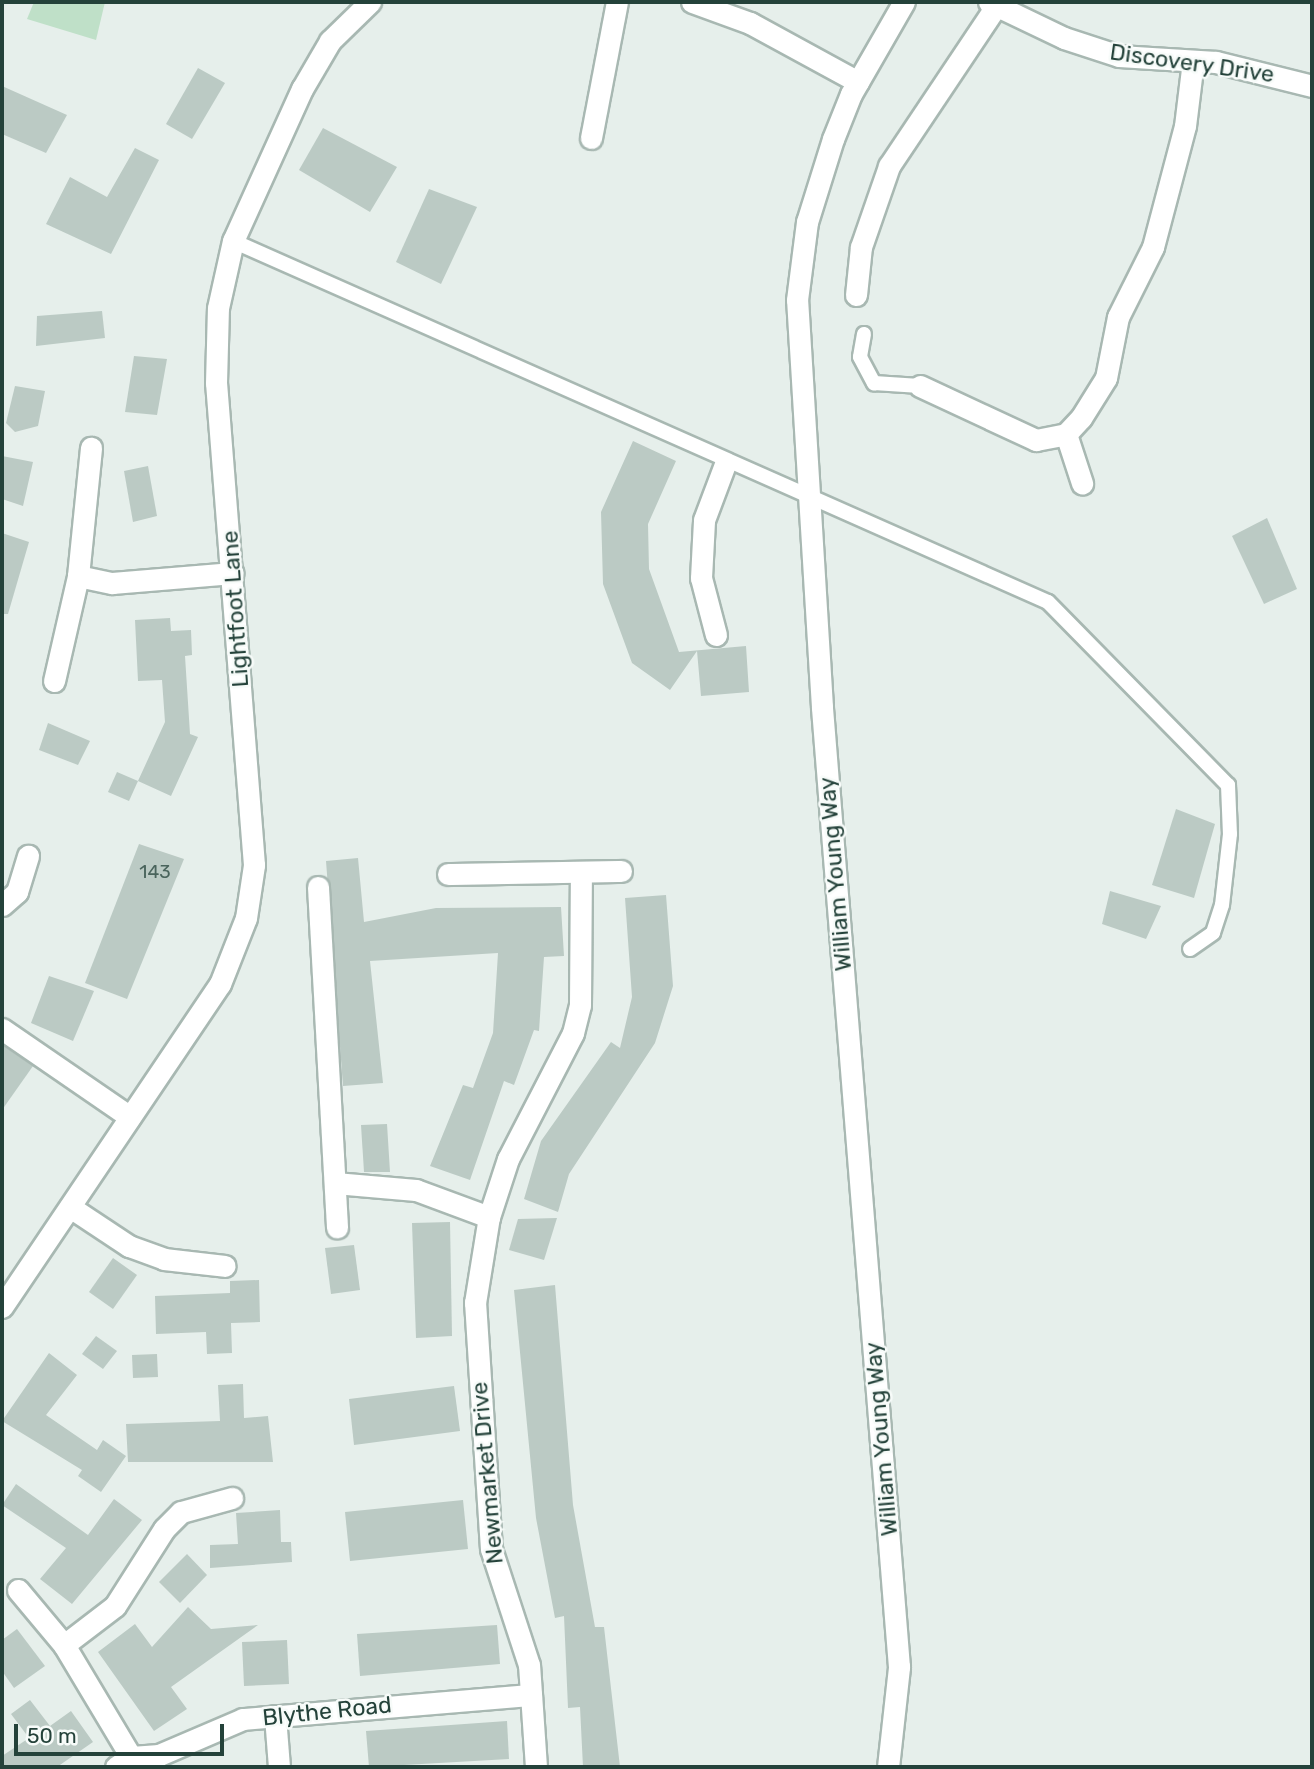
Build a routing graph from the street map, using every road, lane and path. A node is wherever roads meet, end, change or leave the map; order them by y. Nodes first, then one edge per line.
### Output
1 (370, 2) edge
2 (617, 2) edge
3 (692, 2) edge
4 (905, 2) edge
5 (993, 4) edge
6 (1193, 61) junction
7 (858, 82) junction
8 (1312, 86) edge
9 (591, 138) dead end
10 (233, 241) junction
11 (856, 295) dead end
12 (863, 334) dead end
13 (920, 386) joint
14 (1066, 434) junction
15 (91, 448) dead end
16 (725, 464) junction
17 (1082, 483) dead end
18 (810, 500) junction
19 (233, 573) junction
20 (78, 576) junction
21 (716, 635) dead end
22 (54, 681) dead end
23 (28, 856) dead end
24 (621, 871) dead end
25 (581, 872) junction
26 (449, 874) dead end
27 (318, 887) dead end
28 (2, 905) edge
29 (1190, 949) dead end
30 (2, 1029) edge
31 (131, 1117) junction
32 (335, 1183) junction
33 (70, 1207) junction
34 (489, 1217) junction
35 (337, 1227) dead end
36 (225, 1266) dead end
37 (2, 1307) edge
38 (232, 1498) dead end
39 (18, 1590) dead end
40 (64, 1645) junction
41 (531, 1695) junction
42 (275, 1716) junction
43 (124, 1762) edge
44 (279, 1767) edge
45 (536, 1767) edge
46 (888, 1767) edge

1 - 10 street, Lightfoot Lane
2 - 9 street
3 - 7 street
4 - 7 street, William Young Way
5 - 6 street, Discovery Drive
5 - 11 street, Discovery Drive
6 - 8 street, Discovery Drive
6 - 14 street
7 - 18 street, William Young Way
10 - 16 lane
10 - 19 street, Lightfoot Lane
12 - 13 lane
13 - 14 street
14 - 17 street
15 - 20 street
16 - 18 lane
16 - 21 street
18 - 29 lane
18 - 46 street, William Young Way
19 - 20 street
19 - 31 street, Lightfoot Lane
20 - 22 street
23 - 28 street
24 - 25 street
25 - 26 street
25 - 34 street, Newmarket Drive
27 - 32 street
30 - 31 street
31 - 33 street, Lightfoot Lane
32 - 34 street
32 - 35 street
33 - 36 street
33 - 37 street, Lightfoot Lane
34 - 41 street, Newmarket Drive
38 - 40 street
39 - 40 street, Blythe Road
40 - 43 street, Blythe Road
41 - 42 street, Blythe Road
41 - 45 street, Newmarket Drive
42 - 43 street, Blythe Road
42 - 44 street

